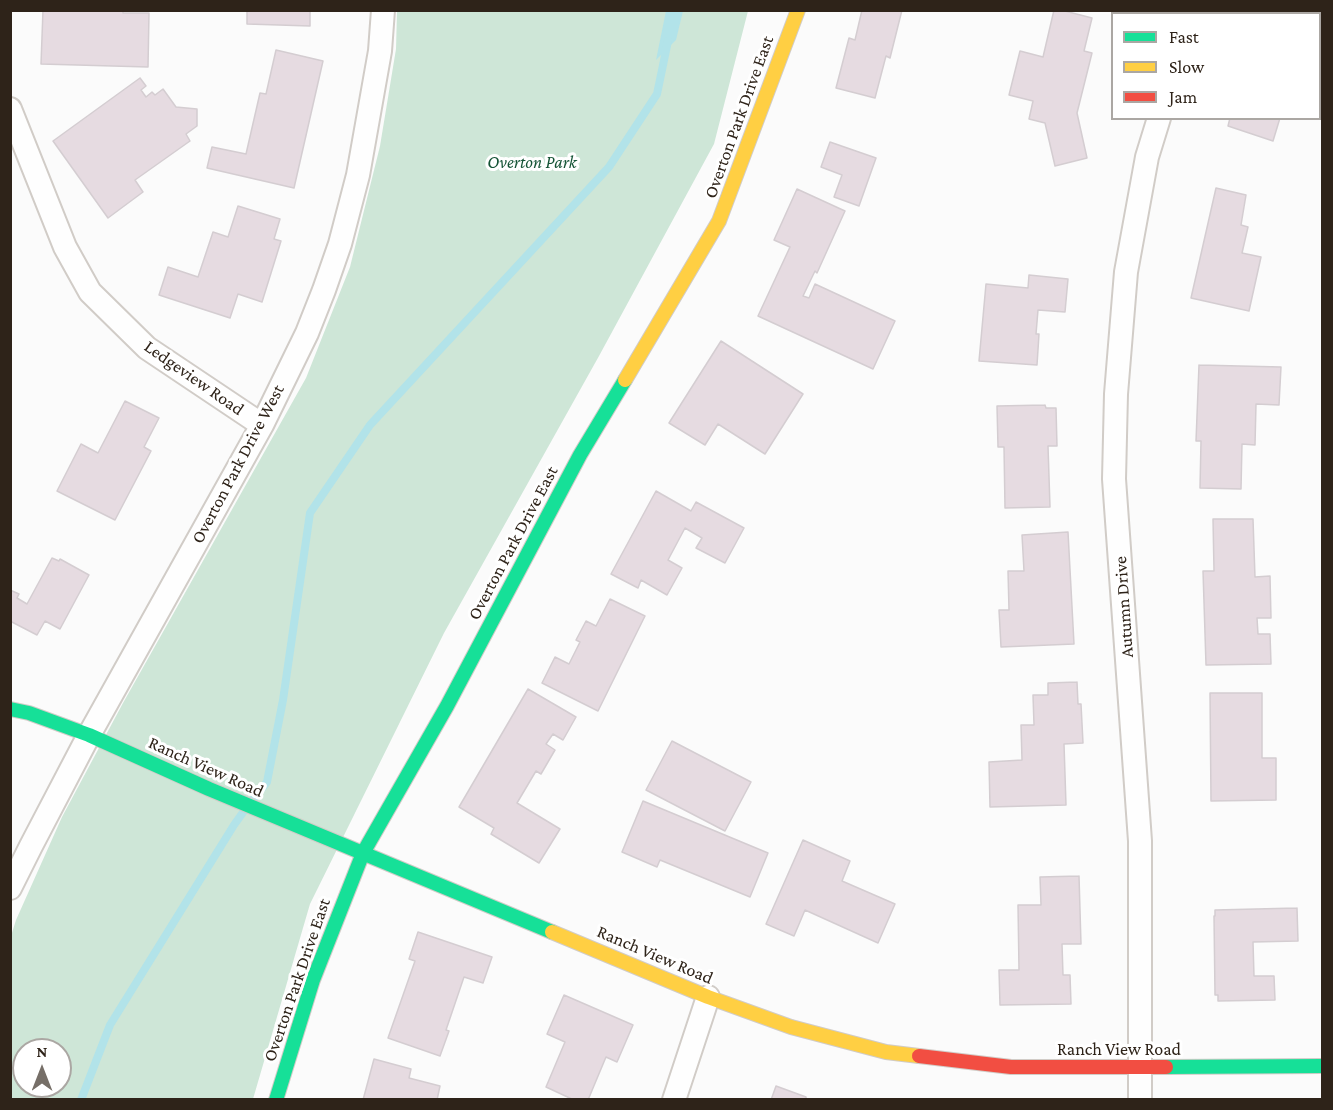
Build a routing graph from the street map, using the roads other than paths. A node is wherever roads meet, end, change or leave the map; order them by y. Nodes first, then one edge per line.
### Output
1 (383, 10) edge
2 (798, 10) edge
3 (10, 109) edge
4 (1158, 120) edge
5 (262, 424) junction
6 (10, 710) edge
7 (89, 735) junction
8 (363, 853) junction
9 (10, 888) edge
10 (708, 997) junction
11 (1323, 1066) edge
12 (1140, 1068) junction
13 (276, 1100) edge
14 (674, 1100) edge
15 (1140, 1100) edge

1 - 5 street, Overton Park Drive West
2 - 8 street, Overton Park Drive East
3 - 5 street, Ledgeview Road
4 - 12 street, Autumn Drive
5 - 7 street, Overton Park Drive West
6 - 7 street, Ranch View Road
7 - 8 street, Ranch View Road
7 - 9 street, Overton Park Drive West
8 - 10 street, Ranch View Road
8 - 13 street, Overton Park Drive East
10 - 12 street, Ranch View Road
10 - 14 street
11 - 12 street, Ranch View Road
12 - 15 street, Autumn Drive

